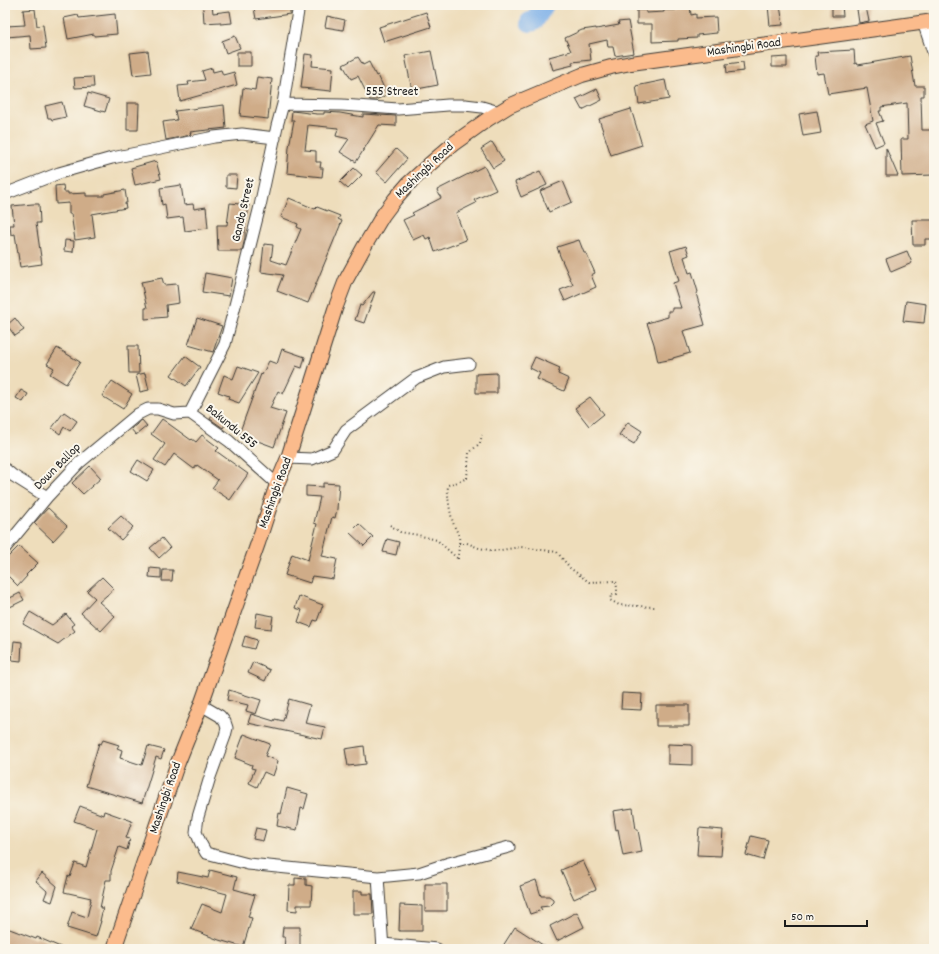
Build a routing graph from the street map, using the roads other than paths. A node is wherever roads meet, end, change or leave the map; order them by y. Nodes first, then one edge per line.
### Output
1 (299, 5) edge
2 (928, 21) edge
3 (934, 55) edge
4 (283, 104) junction
5 (499, 112) junction
6 (275, 138) junction
7 (5, 194) edge
8 (469, 364) dead end
9 (190, 413) junction
10 (138, 414) joint
11 (288, 458) junction
12 (5, 469) edge
13 (277, 484) junction
14 (47, 497) junction
15 (5, 548) edge
16 (201, 705) junction
17 (509, 847) dead end
18 (378, 877) junction
19 (383, 946) edge
20 (114, 949) edge
21 (437, 949) edge

1 - 4 street, Gando Street
2 - 3 street
2 - 5 main road, Mashingbi Road
4 - 5 street, 555 Street
4 - 6 street, Gando Street
5 - 11 main road, Mashingbi Road
6 - 7 street
6 - 9 street, Gando Street
8 - 11 street
9 - 10 street, Bakundu 555
9 - 13 street, Bakundu 555
10 - 14 street, Down Ballop
11 - 13 main road, Mashingbi Road
12 - 14 street
13 - 16 main road, Mashingbi Road
14 - 15 street, Down Ballop
16 - 18 street
16 - 20 main road, Mashingbi Road
17 - 18 street
18 - 19 street
19 - 21 street

